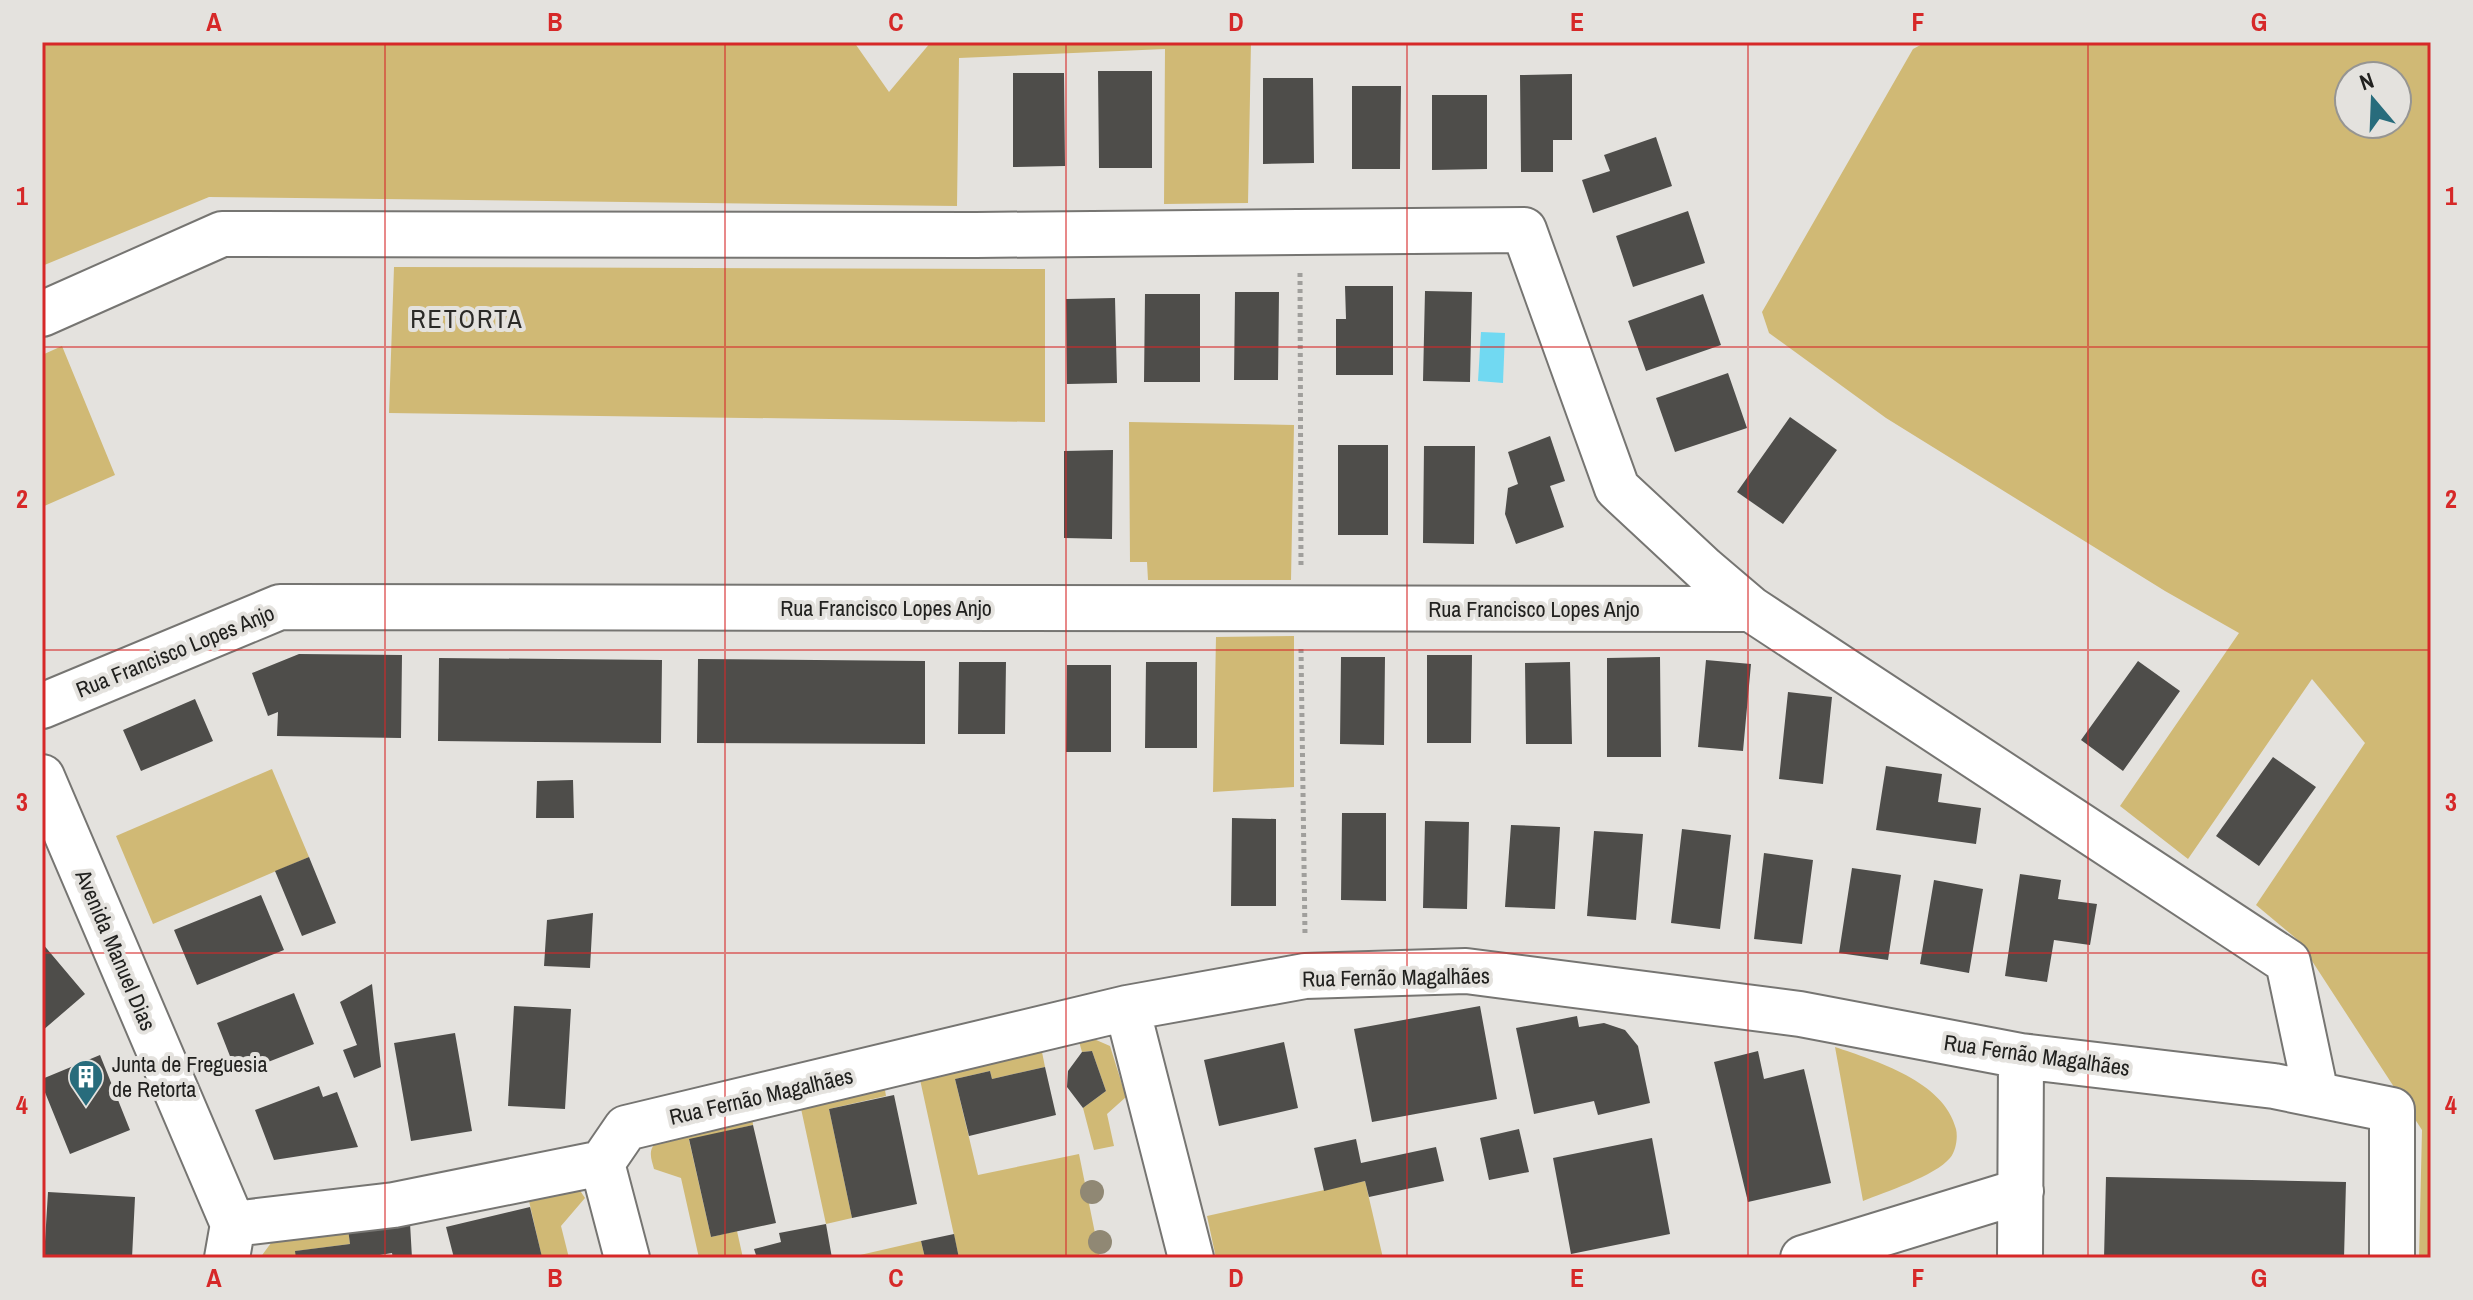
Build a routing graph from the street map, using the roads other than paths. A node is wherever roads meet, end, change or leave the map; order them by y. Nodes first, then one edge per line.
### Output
1 (42, 314) edge
2 (1751, 609) junction
3 (42, 706) edge
4 (42, 777) edge
5 (1127, 1008) junction
6 (2021, 1056) junction
7 (2316, 1094) junction
8 (602, 1163) junction
9 (2021, 1191) junction
10 (230, 1241) edge
11 (627, 1258) edge
12 (1191, 1258) edge
13 (1803, 1258) edge
14 (2020, 1258) edge
15 (2392, 1258) edge

1 - 2 street
2 - 3 street, Rua Francisco Lopes Anjo
2 - 7 street
4 - 10 street, Avenida Manuel Dias
5 - 6 street, Rua Fernão Magalhães
5 - 8 street, Rua Fernão Magalhães
5 - 12 street
6 - 7 street, Rua Fernão Magalhães
6 - 9 street
7 - 15 street, Rua Fernão Magalhães
8 - 10 street
8 - 11 street
9 - 13 street
9 - 14 street

